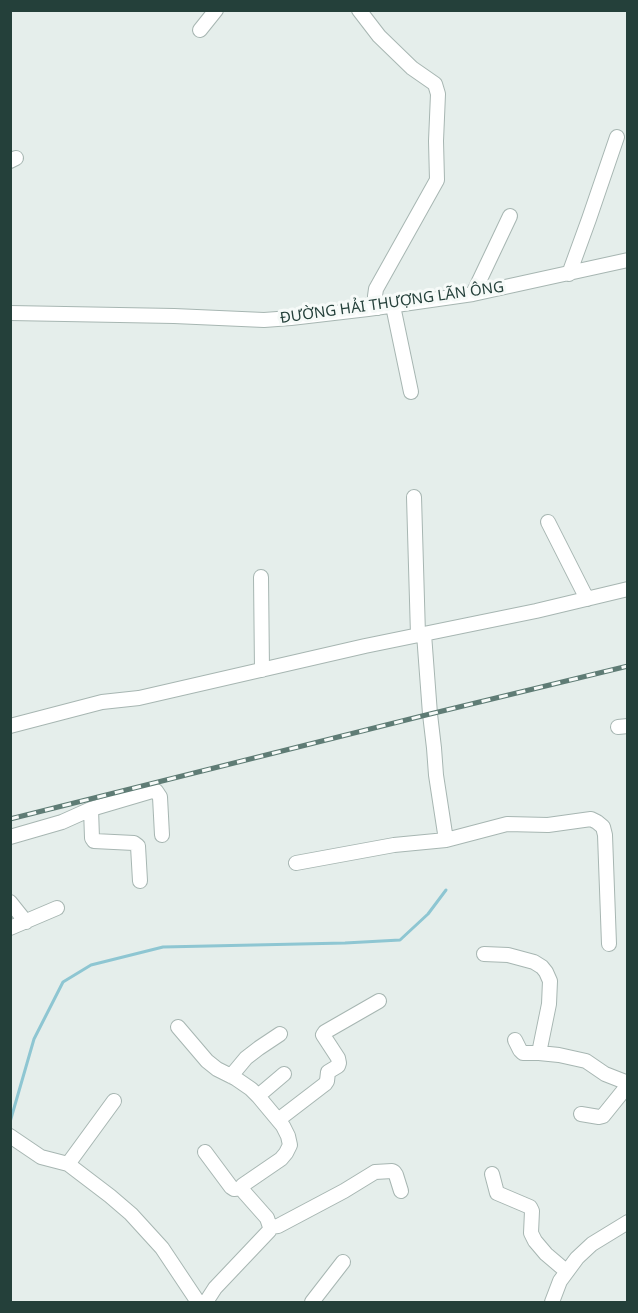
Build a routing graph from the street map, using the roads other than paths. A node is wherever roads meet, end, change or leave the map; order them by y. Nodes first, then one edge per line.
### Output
1 (216, 10) edge
2 (359, 10) edge
3 (200, 30) dead end
4 (617, 137) dead end
5 (510, 216) dead end
6 (627, 261) edge
7 (569, 274) junction
8 (473, 294) junction
9 (393, 306) junction
10 (378, 308) junction
11 (10, 313) edge
12 (411, 392) dead end
13 (414, 497) dead end
14 (548, 522) dead end
15 (261, 577) dead end
16 (627, 589) edge
17 (587, 599) junction
18 (421, 635) junction
19 (262, 670) junction
20 (10, 726) edge
21 (91, 809) junction
22 (162, 835) dead end
23 (10, 837) edge
24 (446, 840) junction
25 (296, 863) dead end
26 (140, 880) dead end
27 (10, 902) edge
28 (57, 908) dead end
29 (26, 922) junction
30 (10, 928) edge
31 (609, 944) dead end
32 (484, 954) dead end
33 (380, 1001) dead end
34 (178, 1027) dead end
35 (280, 1034) dead end
36 (515, 1040) dead end
37 (539, 1053) junction
38 (284, 1074) dead end
39 (231, 1076) junction
40 (627, 1084) edge
41 (258, 1096) junction
42 (114, 1101) dead end
43 (581, 1114) dead end
44 (278, 1120) junction
45 (10, 1136) edge
46 (205, 1152) dead end
47 (68, 1164) junction
48 (492, 1173) dead end
49 (243, 1188) junction
50 (401, 1191) dead end
51 (627, 1222) edge
52 (270, 1227) junction
53 (343, 1262) dead end
54 (566, 1271) junction
55 (198, 1302) edge
56 (206, 1302) edge
57 (312, 1302) edge
58 (552, 1302) edge

1 - 3 street
2 - 10 street
4 - 7 street
5 - 8 street
6 - 7 street, ĐƯỜNG HẢI THƯỢNG LÃN ÔNG
7 - 8 street, ĐƯỜNG HẢI THƯỢNG LÃN ÔNG
8 - 9 street, ĐƯỜNG HẢI THƯỢNG LÃN ÔNG
9 - 10 street, ĐƯỜNG HẢI THƯỢNG LÃN ÔNG
9 - 12 street
10 - 11 street, ĐƯỜNG HẢI THƯỢNG LÃN ÔNG
13 - 18 street
14 - 17 street
15 - 19 street
16 - 17 street
17 - 18 street
18 - 19 street
18 - 24 street
19 - 20 street
21 - 22 street
21 - 23 street
21 - 26 street
24 - 25 street
24 - 31 street
27 - 29 street
28 - 29 street
29 - 30 street
32 - 37 street
33 - 44 street
34 - 39 street
35 - 39 street
36 - 37 street
37 - 40 street
38 - 41 street
39 - 41 street
40 - 43 street
41 - 44 street
42 - 47 street
44 - 49 street
45 - 47 street
46 - 49 street
47 - 55 street
48 - 54 street
49 - 52 street
50 - 52 street
51 - 54 street
52 - 56 street
53 - 57 street
54 - 58 street

